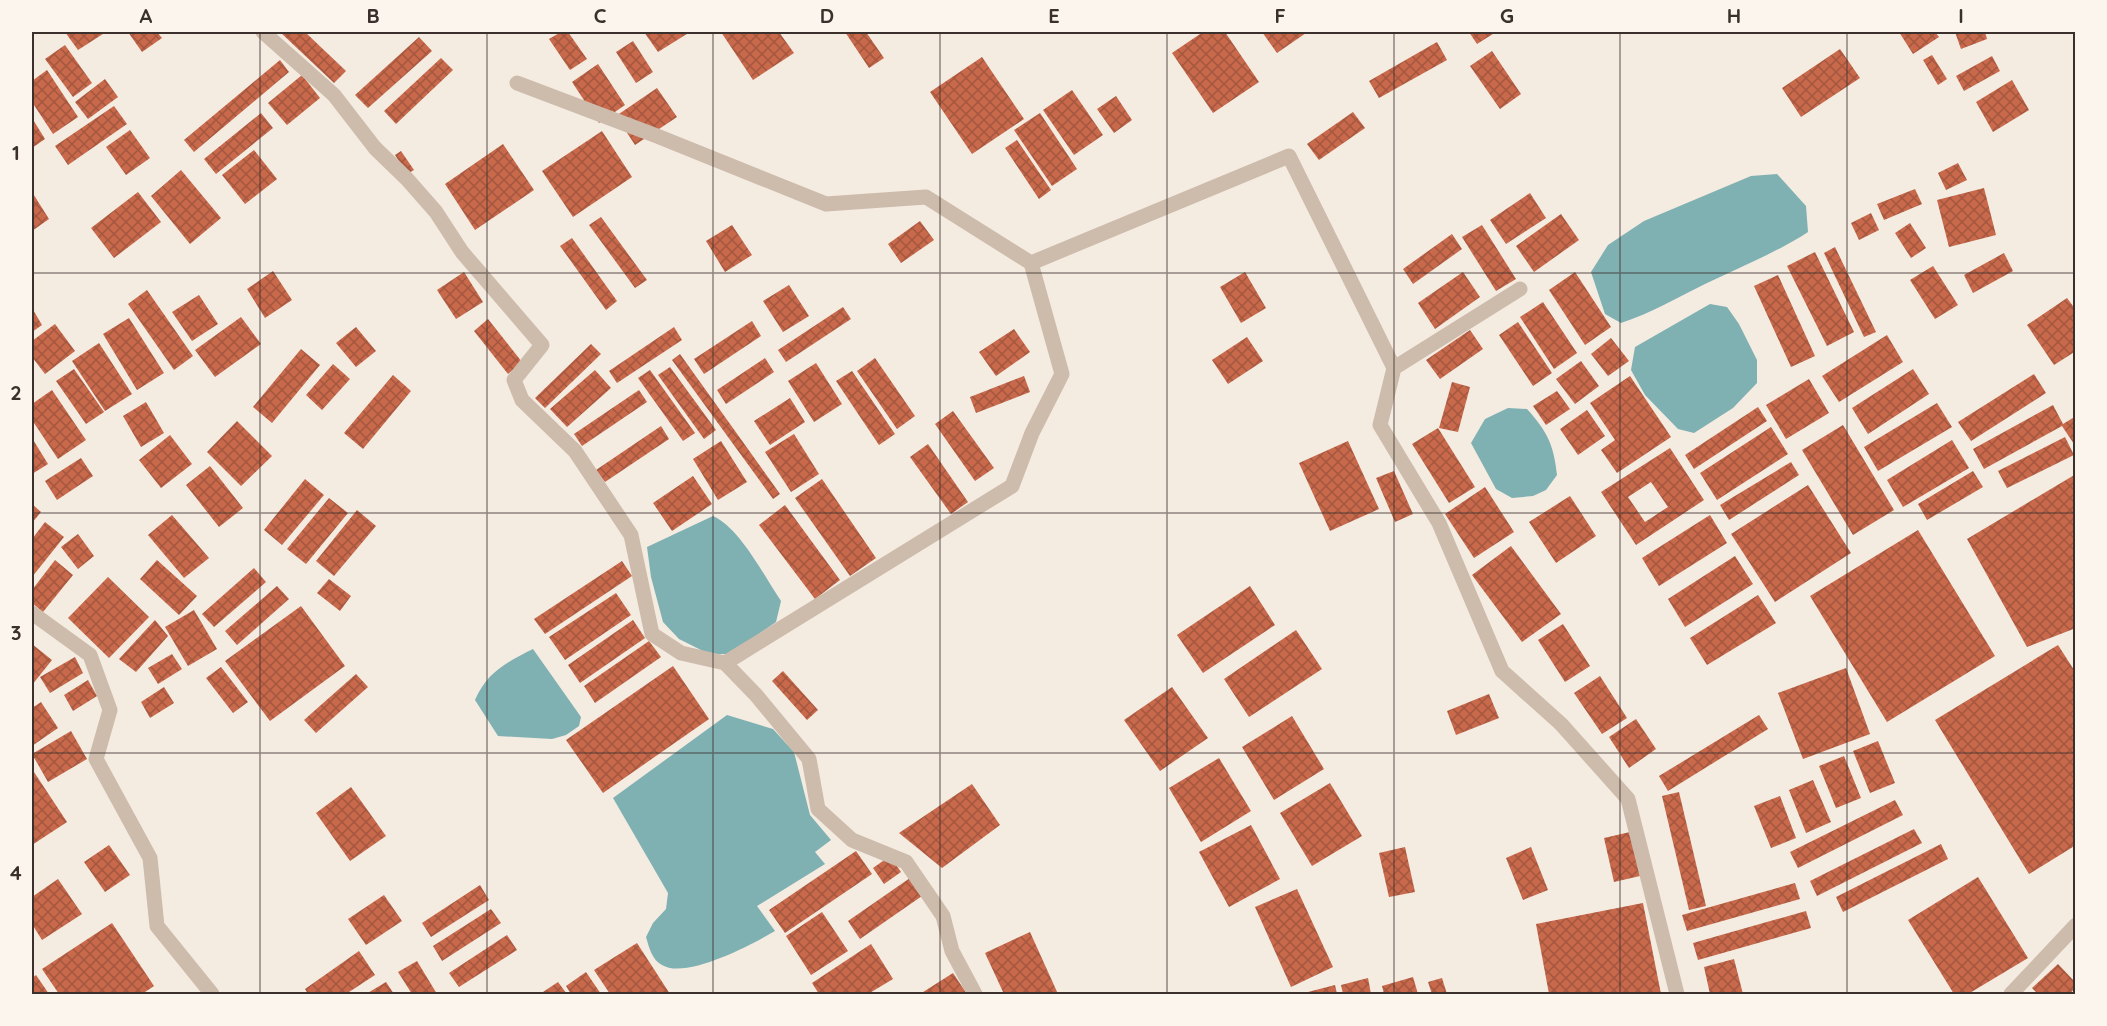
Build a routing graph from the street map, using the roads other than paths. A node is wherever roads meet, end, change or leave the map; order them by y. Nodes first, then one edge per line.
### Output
1 (263, 32) edge
2 (517, 83) dead end
3 (1031, 263) junction
4 (1520, 290) dead end
5 (1394, 369) junction
6 (32, 613) edge
7 (725, 663) junction
8 (2076, 925) edge
9 (212, 994) edge
10 (975, 994) edge
11 (1677, 994) edge
12 (2011, 994) edge

1 - 7 street
2 - 3 street
3 - 5 street
3 - 7 street
4 - 5 street
5 - 11 street
6 - 9 street
7 - 10 street
8 - 12 street

